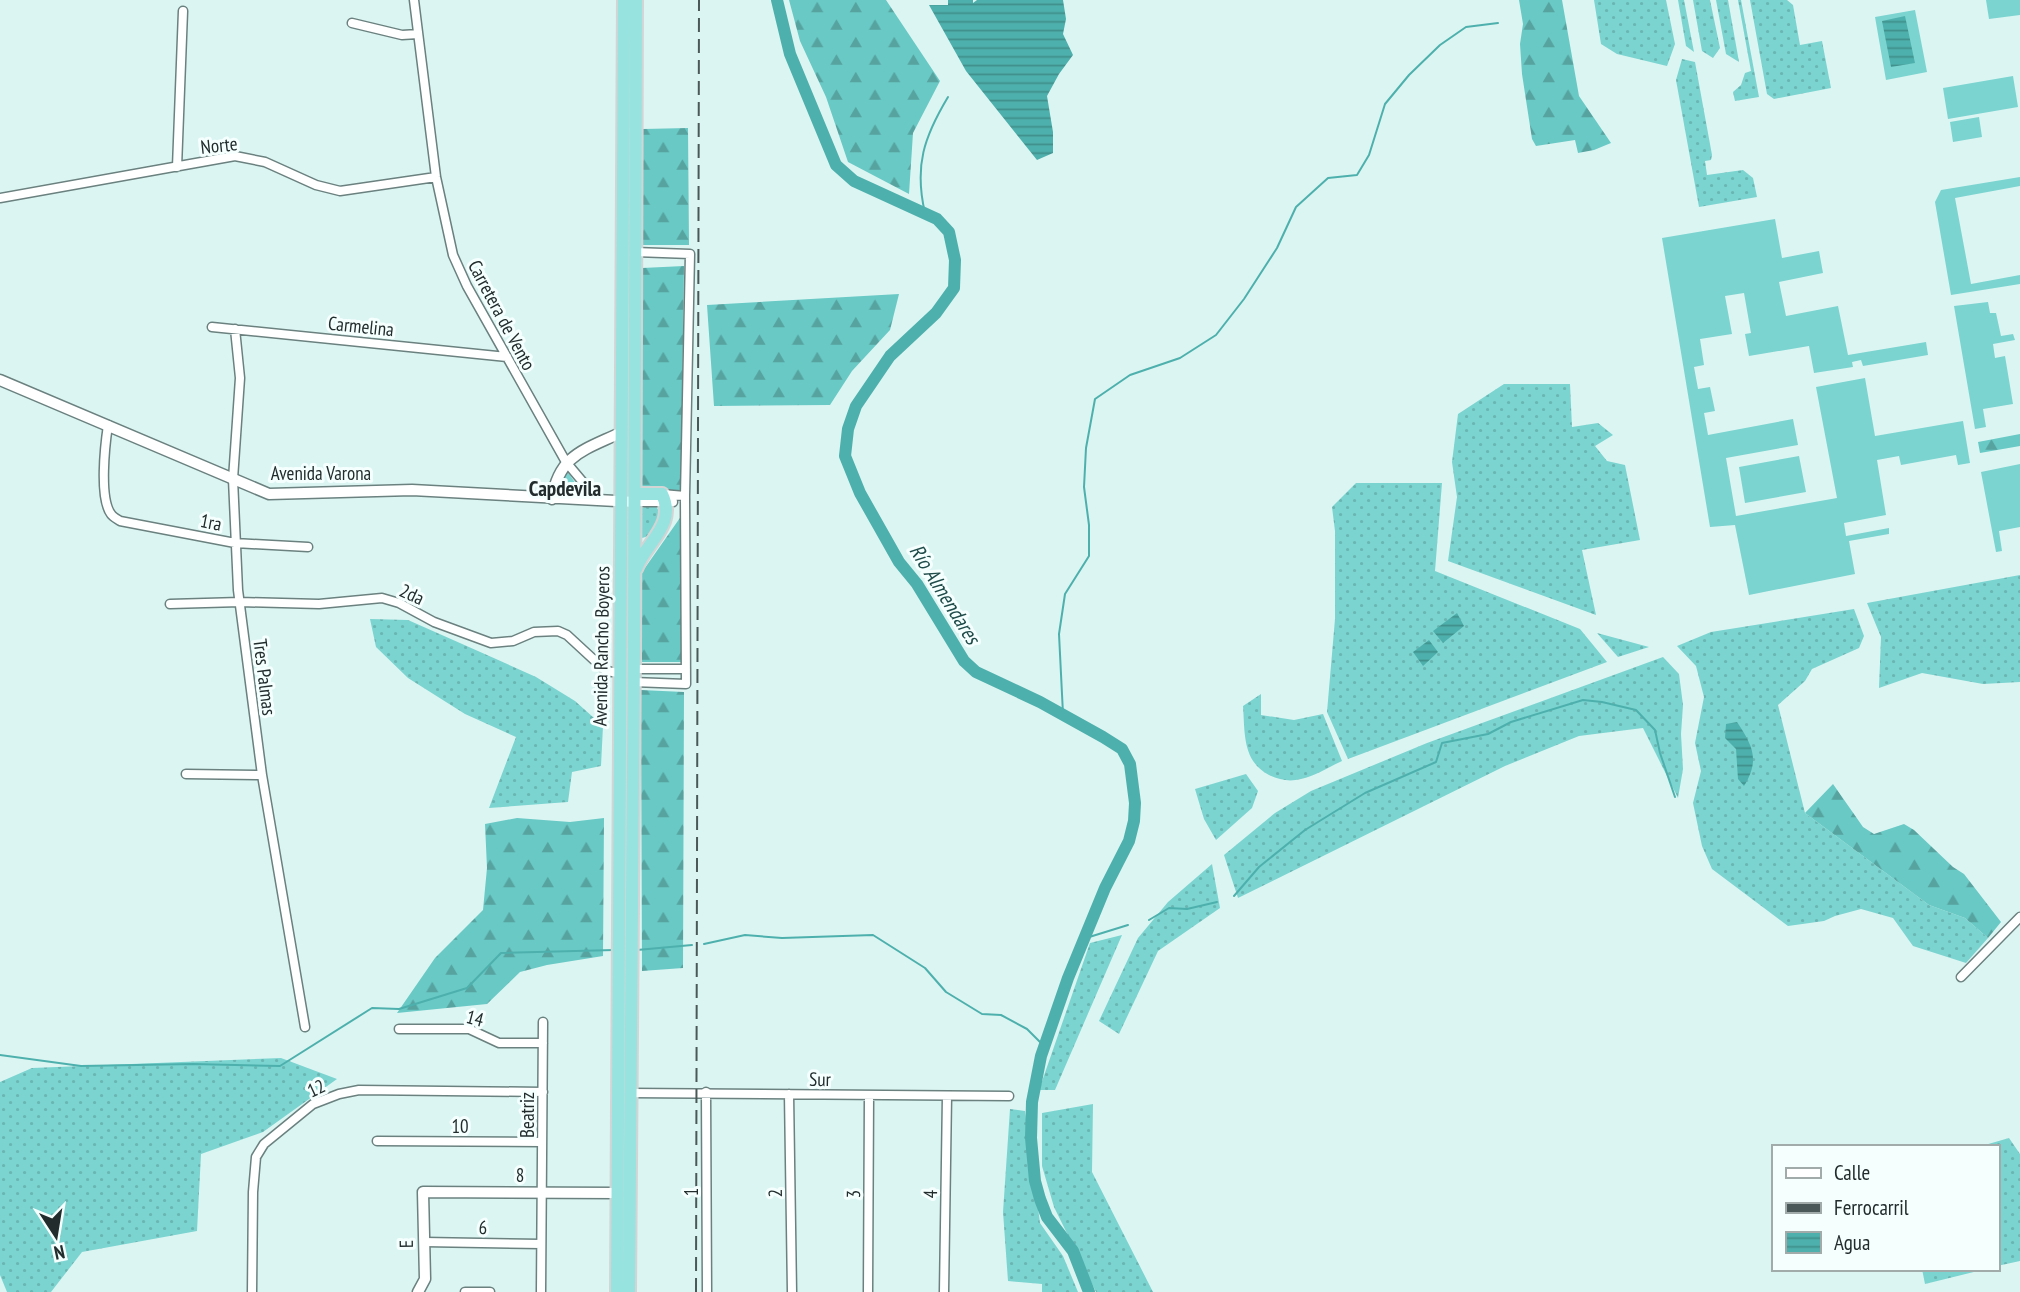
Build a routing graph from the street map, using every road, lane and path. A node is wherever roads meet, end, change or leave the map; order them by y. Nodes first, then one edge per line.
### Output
1 (414, 0) edge
2 (624, 0) edge
3 (636, 0) edge
4 (183, 11) dead end
5 (352, 23) dead end
6 (418, 34) junction
7 (177, 167) junction
8 (436, 177) junction
9 (0, 198) edge
10 (635, 253) junction
11 (212, 327) dead end
12 (235, 329) junction
13 (507, 357) junction
14 (0, 380) edge
15 (108, 425) junction
16 (622, 432) junction
17 (566, 462) junction
18 (233, 479) junction
19 (685, 496) junction
20 (635, 498) junction
21 (552, 499) junction
22 (598, 500) junction
23 (621, 500) junction
24 (667, 502) junction
25 (235, 543) junction
26 (308, 547) dead end
27 (634, 576) junction
28 (240, 602) junction
29 (170, 604) dead end
30 (633, 669) junction
31 (686, 669) junction
32 (619, 673) junction
33 (633, 682) junction
34 (186, 774) dead end
35 (262, 775) junction
36 (2020, 917) edge
37 (625, 939) junction
38 (625, 959) junction
39 (1961, 977) dead end
40 (543, 1021) dead end
41 (305, 1027) dead end
42 (399, 1029) dead end
43 (542, 1043) junction
44 (543, 1092) junction
45 (706, 1092) junction
46 (630, 1093) junction
47 (789, 1094) junction
48 (869, 1096) junction
49 (947, 1096) junction
50 (1009, 1096) dead end
51 (377, 1141) dead end
52 (542, 1142) junction
53 (423, 1192) joint
54 (542, 1193) junction
55 (618, 1193) junction
56 (424, 1242) junction
57 (541, 1244) junction
58 (252, 1292) edge
59 (418, 1292) edge
60 (465, 1292) edge
61 (491, 1292) edge
62 (541, 1292) edge
63 (617, 1292) edge
64 (629, 1292) edge
65 (707, 1292) edge
66 (792, 1292) edge
67 (868, 1292) edge
68 (944, 1292) edge

1 - 6 street, Carretera de Vento
2 - 16 highway, Avenida Rancho Boyeros
3 - 10 highway, Avenida Rancho Boyeros
4 - 7 street
5 - 6 street
6 - 8 street, Carretera de Vento
7 - 8 street, Norte
7 - 9 street, Norte
8 - 13 street, Carretera de Vento
10 - 19 street
10 - 20 highway, Avenida Rancho Boyeros
11 - 12 street, Carmelina
12 - 13 street, Carmelina
12 - 18 street, Tres Palmas
13 - 17 street, Carretera de Vento
14 - 15 street, Avenida Varona
15 - 18 street, Avenida Varona
15 - 25 street, 1ra
16 - 17 street
16 - 23 highway, Avenida Rancho Boyeros
17 - 21 street
17 - 22 street, Carretera de Vento
18 - 21 street, Avenida Varona
18 - 25 street, Tres Palmas
19 - 24 street
19 - 24 street
19 - 31 street
20 - 23 street, Avenida Varona
20 - 24 highway
20 - 27 highway, Avenida Rancho Boyeros
21 - 22 street, Avenida Varona
22 - 23 street, Avenida Varona
23 - 32 highway, Avenida Rancho Boyeros
24 - 27 highway
25 - 26 street, 1ra
25 - 28 street, Tres Palmas
27 - 30 highway, Avenida Rancho Boyeros
28 - 29 street, 2da
28 - 32 street, 2da
28 - 35 street, Tres Palmas
30 - 31 street
30 - 33 highway, Avenida Rancho Boyeros
31 - 33 street
32 - 37 highway, Avenida Rancho Boyeros
33 - 37 highway, Avenida Rancho Boyeros
34 - 35 street
35 - 41 street, Tres Palmas
36 - 39 street
37 - 38 highway, Avenida Rancho Boyeros
38 - 46 highway, Avenida Rancho Boyeros
38 - 55 highway, Avenida Rancho Boyeros
40 - 43 street, Beatriz
42 - 43 street, 14
43 - 44 street, Beatriz
44 - 52 street, Beatriz
44 - 58 street, 12
45 - 46 street, Sur
45 - 47 street, Sur
45 - 65 street, 1
46 - 64 highway, Avenida Rancho Boyeros
47 - 48 street, Sur
47 - 66 street, 2
48 - 49 street, Sur
48 - 67 street, 3
49 - 50 street, Sur
49 - 68 street, 4
51 - 52 street, 10
52 - 54 street, Beatriz
53 - 54 street, 8
53 - 56 street, E
54 - 55 street, 8
54 - 57 street, Beatriz
55 - 63 highway, Avenida Rancho Boyeros
56 - 57 street, 6
56 - 59 street, E
57 - 62 street, Beatriz
60 - 61 street

